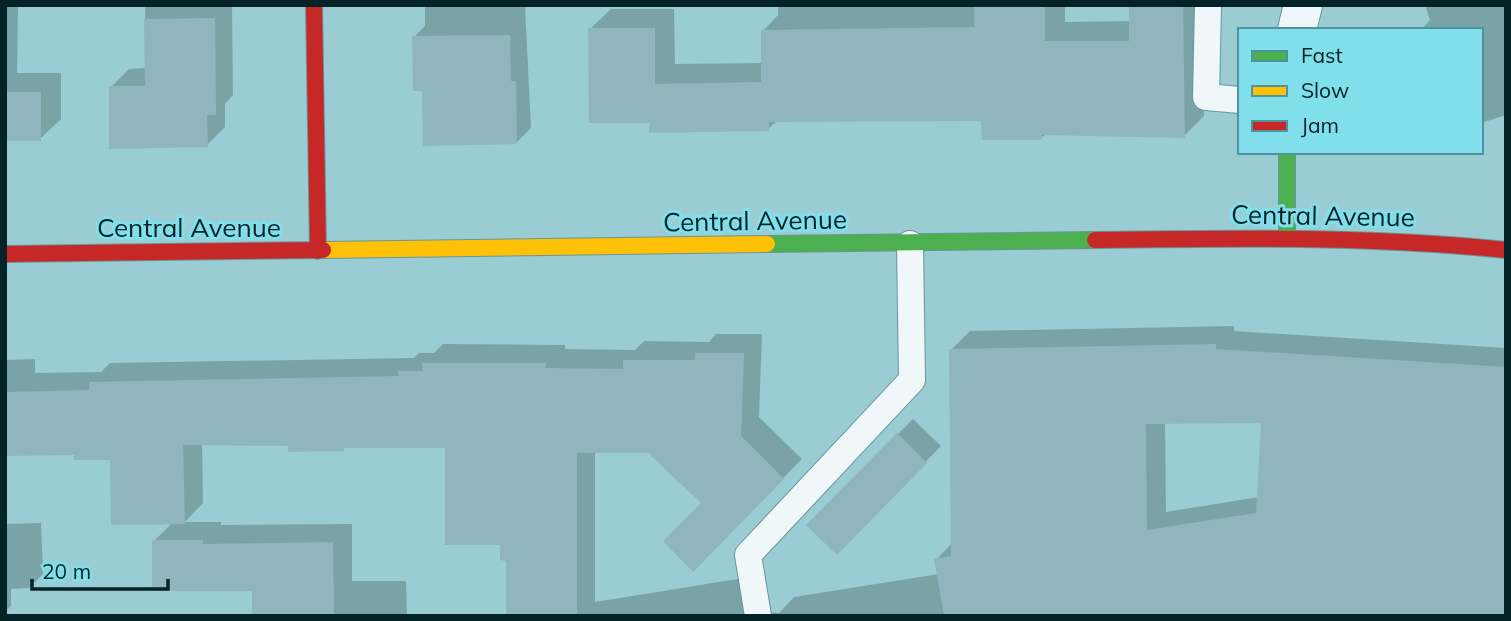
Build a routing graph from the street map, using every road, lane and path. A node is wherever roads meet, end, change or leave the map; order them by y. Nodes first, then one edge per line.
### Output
1 (314, 5) edge
2 (1208, 5) edge
3 (1303, 5) edge
4 (1297, 28) edge
5 (1238, 100) edge
6 (1287, 154) edge
7 (1287, 237) junction
8 (910, 244) junction
9 (1506, 250) edge
10 (318, 251) junction
11 (5, 254) edge
12 (758, 616) edge

1 - 10 street
2 - 5 lane
3 - 4 street
6 - 7 street
7 - 8 street, Central Avenue
7 - 9 street, Central Avenue
8 - 10 street, Central Avenue
8 - 12 lane
10 - 11 street, Central Avenue

